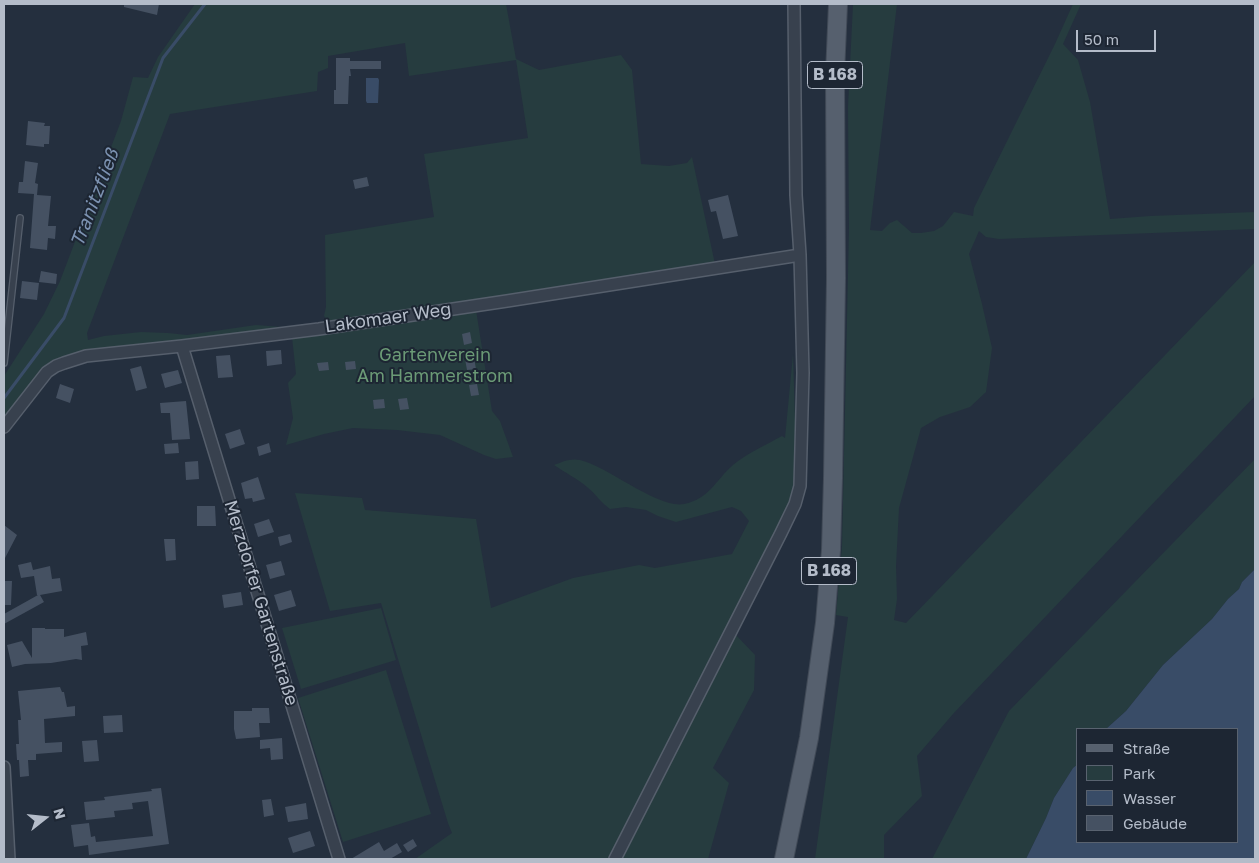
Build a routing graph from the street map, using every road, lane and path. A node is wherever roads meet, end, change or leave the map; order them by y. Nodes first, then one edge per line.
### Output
1 (794, 4) edge
2 (838, 4) edge
3 (20, 218) dead end
4 (800, 255) junction
5 (182, 346) junction
6 (4, 362) edge
7 (4, 428) edge
8 (4, 767) edge
9 (9, 859) edge
10 (339, 859) edge
11 (615, 859) edge
12 (784, 859) edge

1 - 4 street
2 - 12 main road, B 168
3 - 6 lane
4 - 5 street, Lakomaer Weg
4 - 11 street
5 - 7 street, Lakomaer Weg
5 - 10 street, Merzdorfer Gartenstraße
8 - 9 street

